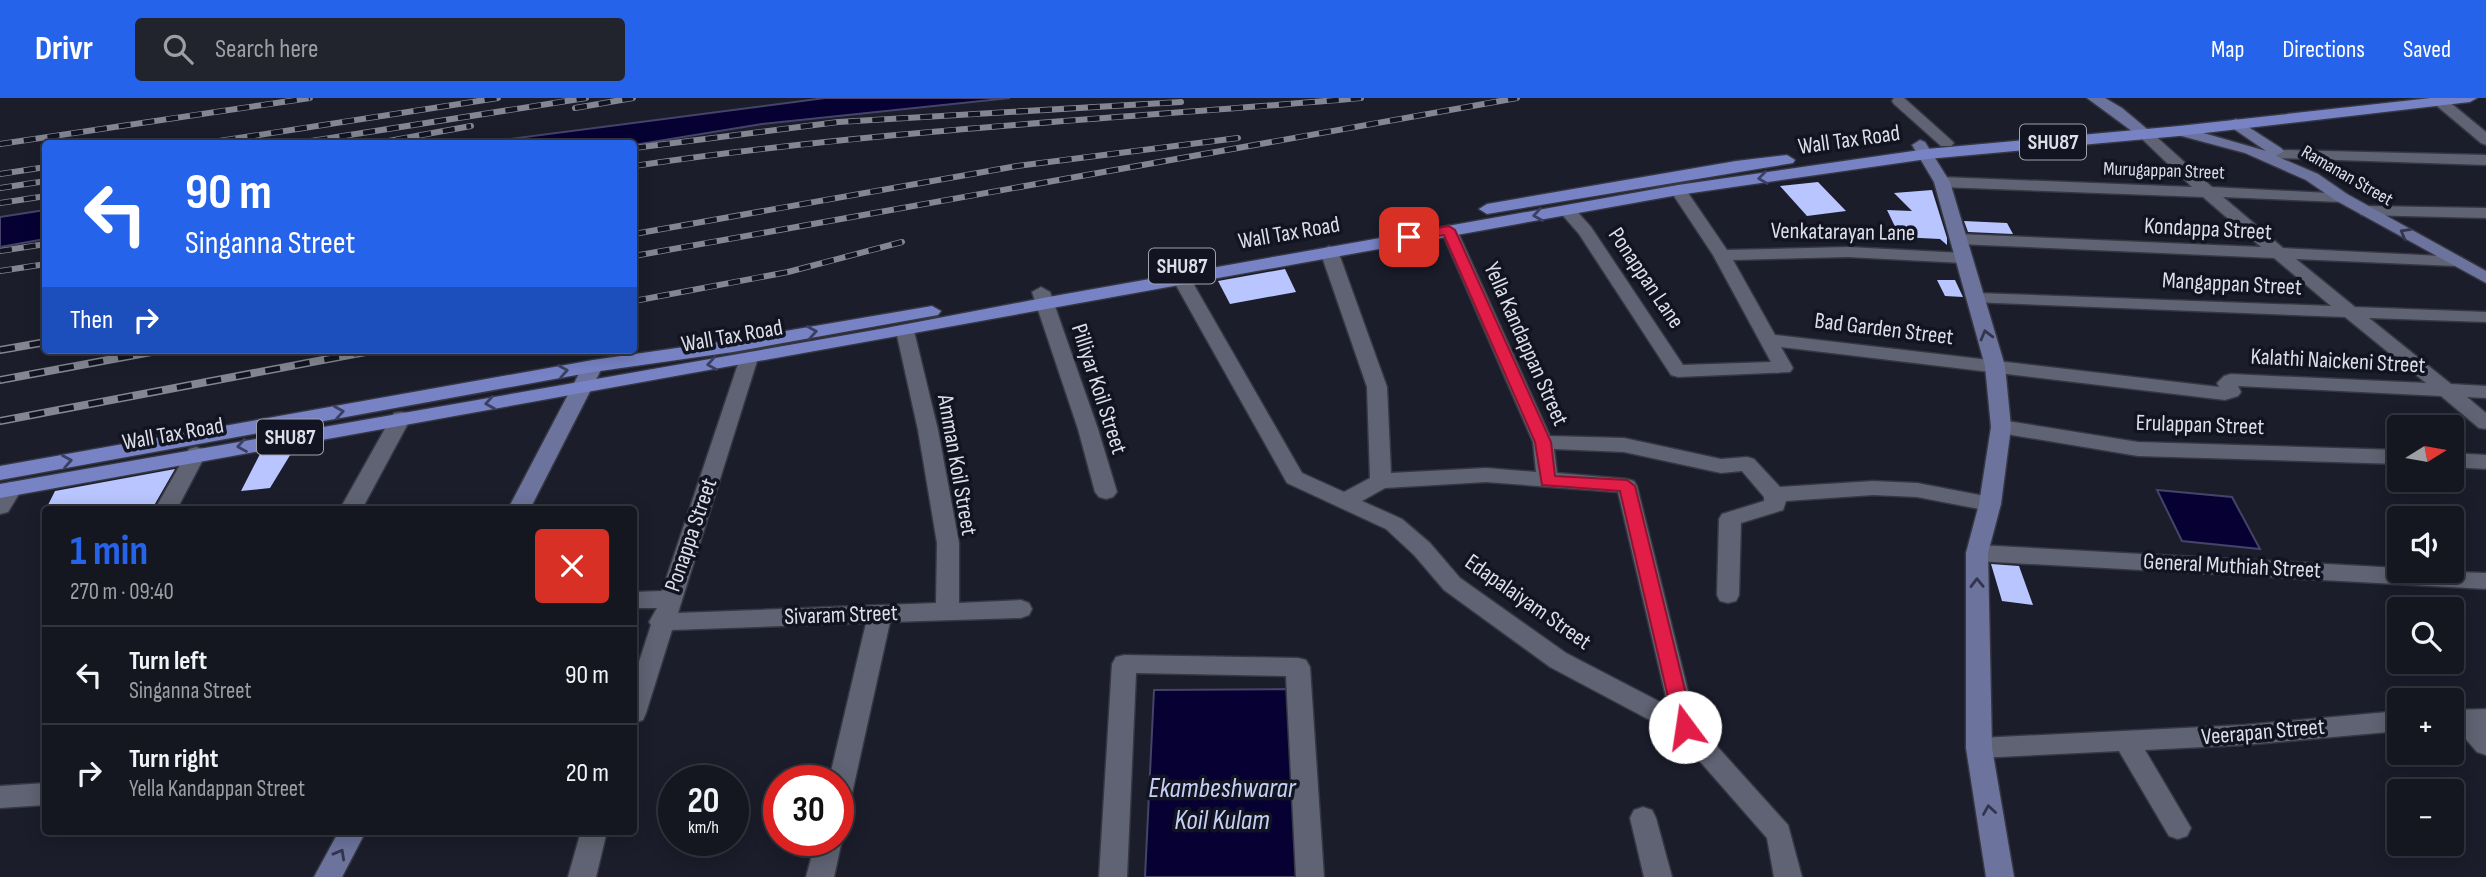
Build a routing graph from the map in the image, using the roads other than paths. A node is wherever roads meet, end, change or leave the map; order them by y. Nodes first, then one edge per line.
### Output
1 (2094, 98) edge
2 (2369, 98) edge
3 (2470, 98) edge
4 (1899, 101) dead end
5 (2442, 103) junction
6 (2113, 105) edge
7 (2236, 124) junction
8 (2138, 129) junction
9 (2179, 131) junction
10 (2486, 140) edge
11 (1946, 142) junction
12 (1923, 149) junction
13 (2281, 155) junction
14 (2486, 159) edge
15 (2312, 177) junction
16 (1942, 182) junction
17 (1678, 190) junction
18 (2206, 194) junction
19 (2341, 197) junction
20 (1567, 211) junction
21 (2367, 211) junction
22 (2486, 213) edge
23 (1449, 230) junction
24 (1961, 249) junction
25 (1329, 251) junction
26 (1722, 255) junction
27 (2278, 256) junction
28 (2455, 261) junction
29 (1181, 278) junction
30 (2486, 278) edge
31 (1042, 297) junction
32 (1977, 298) junction
33 (2353, 314) junction
34 (2486, 317) edge
35 (905, 331) junction
36 (1768, 340) junction
37 (750, 358) junction
38 (593, 366) junction
39 (1994, 366) junction
40 (582, 388) junction
41 (2447, 390) junction
42 (2486, 392) edge
43 (401, 418) junction
44 (2486, 423) edge
45 (2001, 427) junction
46 (1543, 442) junction
47 (197, 454) junction
48 (2387, 457) edge
49 (2464, 461) edge
50 (2486, 462) edge
51 (1381, 481) junction
52 (1547, 481) junction
53 (3, 490) edge
54 (1106, 492) dead end
55 (1775, 495) junction
56 (1343, 502) junction
57 (1990, 504) junction
58 (168, 506) edge
59 (353, 506) edge
60 (521, 506) edge
61 (1977, 553) junction
62 (2486, 581) edge
63 (1728, 595) dead end
64 (670, 599) junction
65 (637, 600) edge
66 (1021, 609) dead end
67 (947, 610) junction
68 (880, 614) junction
69 (661, 622) junction
70 (637, 703) edge
71 (2467, 720) edge
72 (2387, 722) edge
73 (1685, 727) junction
74 (2126, 741) junction
75 (2486, 745) edge
76 (1979, 748) junction
77 (845, 765) edge
78 (42, 794) edge
79 (0, 797) edge
80 (1643, 818) dead end
81 (2178, 828) dead end
82 (351, 835) edge
83 (593, 835) edge
84 (825, 856) edge
85 (328, 877) edge
86 (582, 877) edge
87 (820, 877) edge
88 (1113, 877) edge
89 (1310, 877) edge
90 (1657, 877) edge
91 (1788, 877) edge
92 (2000, 877) edge

1 - 6 street
2 - 8 main road, Wall Tax Road / SHU87
3 - 5 main road, Wall Tax Road / SHU87
4 - 11 street
5 - 7 main road, Wall Tax Road / SHU87
5 - 10 street
6 - 8 street
7 - 9 main road, Wall Tax Road / SHU87
7 - 13 street
8 - 9 main road, Wall Tax Road / SHU87
8 - 11 main road, Wall Tax Road / SHU87
8 - 12 main road, Wall Tax Road / SHU87
8 - 18 street
9 - 15 street, Ramanan Street
11 - 12 main road, Wall Tax Road / SHU87
12 - 16 street
12 -> 17 main road, Wall Tax Road / SHU87
12 - 31 main road, Wall Tax Road / SHU87
13 - 14 street
13 - 15 street
15 - 19 street, Ramanan Street
16 - 18 street, Murugappan Street
16 - 24 street
17 - 20 main road, Wall Tax Road / SHU87
17 - 26 street
18 - 19 street, Murugappan Street
18 - 27 street
19 - 21 street, Ramanan Street
20 -> 23 main road, Wall Tax Road / SHU87
20 - 36 street, Ponappan Lane
21 - 22 street
28 -> 21 street, Ramanan Street
23 - 25 main road, Wall Tax Road / SHU87
23 - 46 street, Yella Kandappan Street
24 - 26 street, Venkatarayan Lane
24 - 27 street, Kondappa Street
24 - 32 street
25 - 29 main road, Wall Tax Road / SHU87
25 - 51 street
26 - 36 street
27 - 28 street, Kondappa Street
27 - 33 street
28 - 30 street, Ramanan Street
29 - 31 main road, Wall Tax Road / SHU87
29 - 56 street, Edapalaiyam Street
31 - 35 main road, Wall Tax Road / SHU87
38 -> 31 main road, Wall Tax Road / SHU87
31 - 54 street, Pilliyar Koil Street
32 - 33 street, Mangappan Street
39 -> 32 street
33 - 34 street, Mangappan Street
33 - 41 street
35 - 37 main road, Wall Tax Road / SHU87
35 - 67 street, Amman Koil Street
36 - 39 street, Bad Garden Street
37 -> 40 main road, Wall Tax Road / SHU87
37 - 64 street, Ponappa Street
38 - 40 street
53 -> 38 main road, Wall Tax Road / SHU87
39 - 41 street, Kalathi Naickeni Street
39 - 45 street
40 -> 43 main road, Wall Tax Road / SHU87
40 - 60 street
41 - 42 street, Kalathi Naickeni Street
41 - 44 street
43 -> 47 main road, Wall Tax Road / SHU87
43 - 59 street
45 - 48 street, Erulappan Street
45 - 57 street
46 - 52 street, Yella Kandappan Street
46 - 55 street
47 - 53 main road, Wall Tax Road / SHU87
47 - 58 street
49 - 50 street
51 - 52 street
51 - 56 street
52 - 73 street
55 - 57 street
55 - 63 street
56 - 73 street, Edapalaiyam Street
57 - 61 street
61 - 62 street, General Muthiah Street
76 -> 61 street
64 - 65 street
64 - 69 street, Ponappa Street
66 - 67 street, Sivaram Street
67 - 68 street, Sivaram Street
68 - 69 street, Sivaram Street
68 - 77 street
69 - 70 street, Ponappa Street
71 - 75 street
72 - 74 street, Veerapan Street
73 - 91 street
74 - 76 street, Veerapan Street
74 - 81 street
92 -> 76 street
78 - 79 street
80 - 90 street
85 -> 82 street
83 - 86 street
84 - 87 street
88 - 89 street

